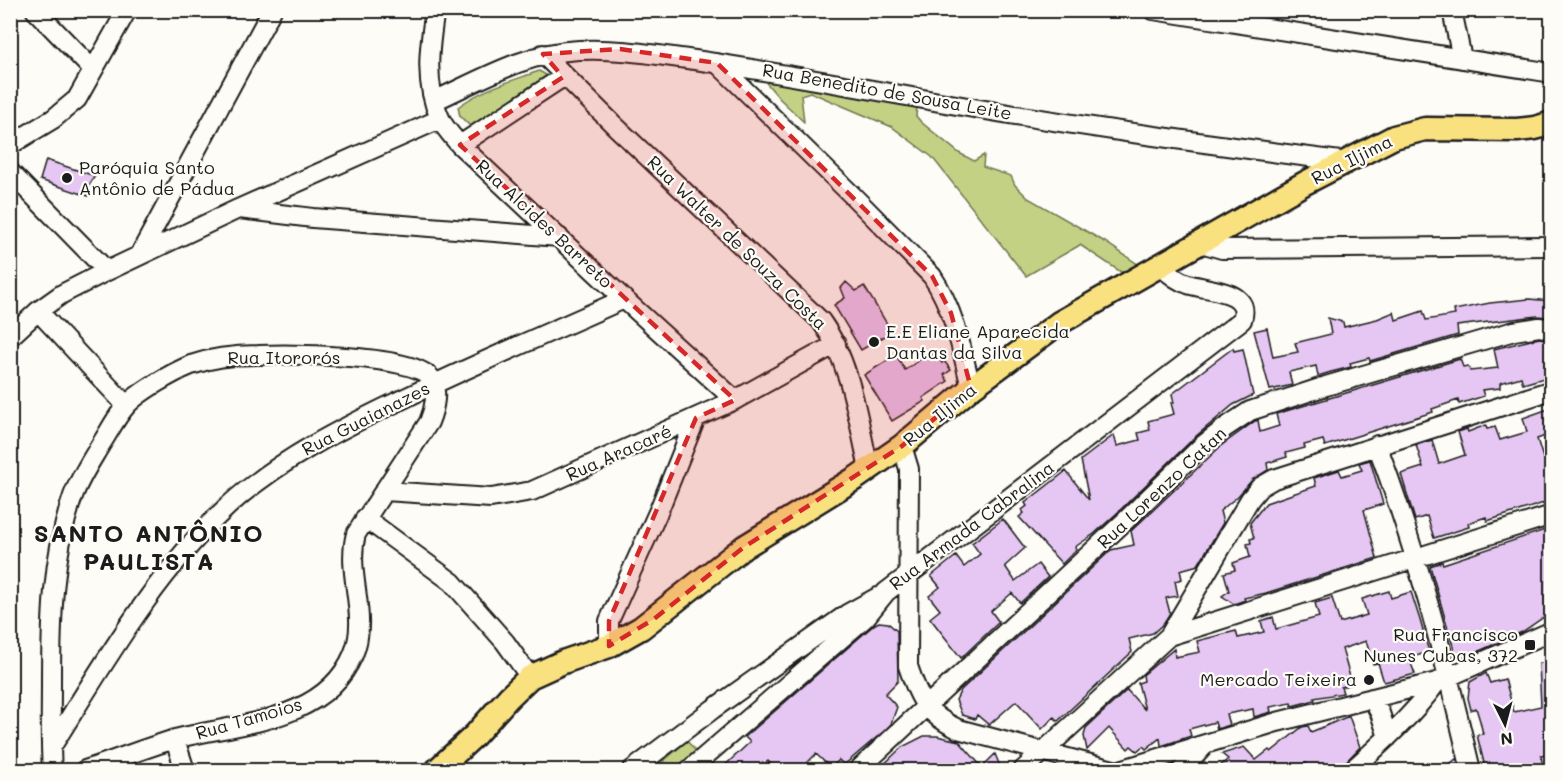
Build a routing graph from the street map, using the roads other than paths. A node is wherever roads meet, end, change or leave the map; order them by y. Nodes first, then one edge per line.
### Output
1 (35, 10) edge
2 (126, 10) edge
3 (272, 10) edge
4 (435, 10) edge
5 (1153, 10) edge
6 (1452, 10) edge
7 (543, 54) junction
8 (1462, 59) junction
9 (717, 63) junction
10 (93, 70) junction
11 (1551, 73) edge
12 (563, 77) junction
13 (434, 101) junction
14 (440, 119) junction
15 (1551, 123) edge
16 (10, 145) edge
17 (460, 145) junction
18 (1348, 162) junction
19 (10, 172) edge
20 (238, 209) junction
21 (559, 237) junction
22 (1201, 243) junction
23 (1551, 246) edge
24 (140, 254) junction
25 (1161, 266) junction
26 (107, 271) junction
27 (624, 299) junction
28 (38, 311) junction
29 (1551, 329) edge
30 (11, 336) edge
31 (836, 344) junction
32 (434, 384) junction
33 (971, 388) junction
34 (1551, 390) edge
35 (735, 400) junction
36 (126, 405) junction
37 (696, 418) junction
38 (1377, 445) junction
39 (902, 446) junction
40 (869, 469) junction
41 (385, 491) junction
42 (1551, 515) edge
43 (365, 518) junction
44 (1414, 558) junction
45 (908, 575) junction
46 (886, 592) junction
47 (1551, 631) edge
48 (1169, 636) junction
49 (609, 646) junction
50 (530, 677) junction
51 (1443, 680) junction
52 (1372, 698) junction
53 (926, 708) junction
54 (1388, 737) junction
55 (175, 740) junction
56 (1204, 746) junction
57 (51, 748) junction
58 (1044, 751) junction
59 (51, 771) edge
60 (85, 771) edge
61 (185, 771) edge
62 (437, 771) edge
63 (632, 771) edge
64 (689, 771) edge
65 (858, 771) edge
66 (1023, 771) edge
67 (1113, 771) edge
68 (1120, 771) edge
69 (1182, 771) edge
70 (1352, 771) edge
71 (1471, 771) edge

1 - 10 street
2 - 10 street
3 - 24 street
4 - 13 street, Rua Alcides Barreto
5 - 8 street
6 - 8 street
7 - 9 street, Rua Benedito de Sousa Leite
7 - 12 street, Rua Walter de Souza Costa
7 - 13 street, Rua Benedito de Sousa Leite
8 - 11 street
9 - 18 street, Rua Benedito de Sousa Leite
9 - 33 street
10 - 16 street
12 - 17 street
12 - 31 street, Rua Walter de Souza Costa
13 - 14 street, Rua Alcides Barreto
14 - 17 street, Rua Alcides Barreto
14 - 20 street
15 - 18 main road, Rua Iljima
17 - 21 street, Rua Alcides Barreto
18 - 22 main road, Rua Iljima
19 - 26 street
20 - 21 street
20 - 24 street
21 - 27 street, Rua Alcides Barreto
22 - 23 street
22 - 25 main road, Rua Iljima
24 - 26 street
25 - 33 main road, Rua Iljima
25 - 45 street, Rua Armada Cabralina
26 - 28 street
27 - 32 street, Rua Guaianazes
27 - 35 street, Rua Alcides Barreto
28 - 30 street
28 - 36 street
29 - 53 street, Rua Lorenzo Catan
31 - 35 street, Rua Aracaré
31 - 40 street, Rua Walter de Souza Costa
32 - 36 street, Rua Itororós
32 - 41 street, Rua Tamoios
32 - 57 street, Rua Guaianazes
33 - 39 main road, Rua Iljima
34 - 38 street
35 - 37 street, Rua Aracaré
36 - 57 street, Rua Itororós
37 - 41 street, Rua Aracaré
37 - 49 street
38 - 44 street
38 - 48 street
39 - 40 main road, Rua Iljima
39 - 45 street
40 - 49 main road, Rua Iljima
41 - 43 street, Rua Tamoios
42 - 44 street
43 - 50 street
43 - 55 street, Rua Tamoios
44 - 48 street
44 - 51 street
45 - 46 street, Rua Armada Cabralina
45 - 53 street
46 - 63 street
46 - 64 street, Rua Armada Cabralina
47 - 51 street
48 - 58 street
49 - 50 main road, Rua Iljima
50 - 62 main road, Rua Iljima
51 - 52 street
51 - 54 street
51 - 71 street
52 - 54 street
52 - 56 street
53 - 58 street
53 - 65 street, Rua Lorenzo Catan
54 - 70 street
55 - 60 street, Rua Tamoios
55 - 61 street
56 - 68 street
56 - 69 street
57 - 59 street, Rua Itororós
58 - 66 street
58 - 67 street

